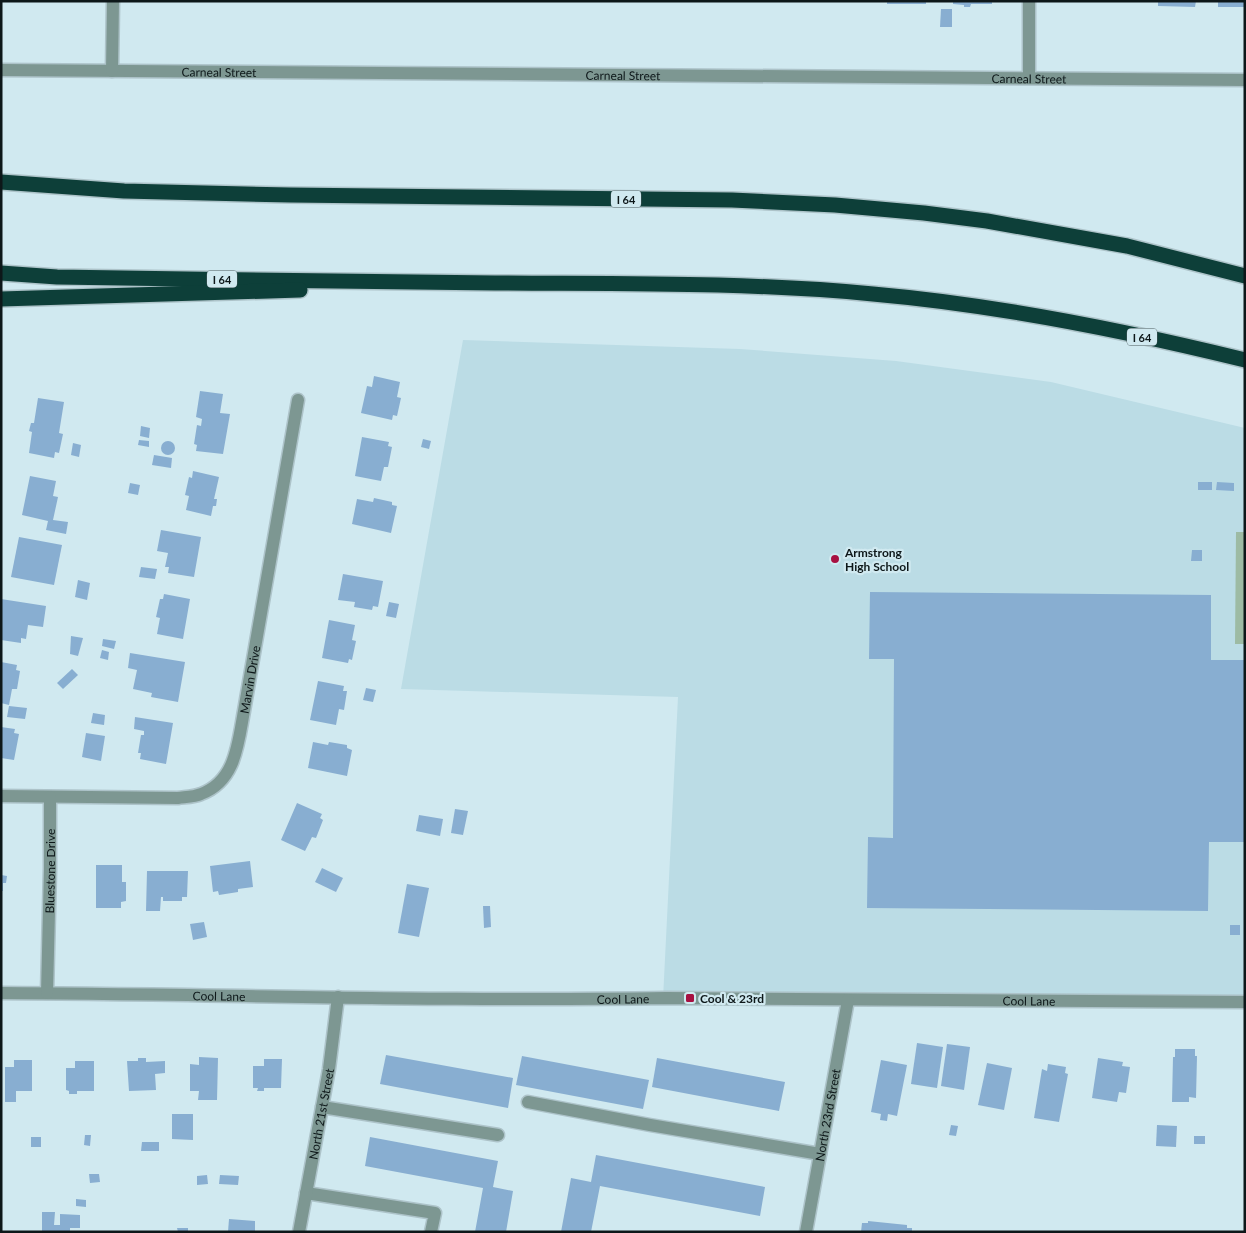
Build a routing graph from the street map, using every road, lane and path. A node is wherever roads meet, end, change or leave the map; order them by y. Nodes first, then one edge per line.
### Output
1 (113, 1) edge
2 (1029, 1) edge
3 (1, 70) edge
4 (112, 71) junction
5 (1029, 78) junction
6 (1245, 80) edge
7 (1, 182) edge
8 (1, 273) edge
9 (1245, 276) edge
10 (442, 282) junction
11 (1, 299) edge
12 (1245, 360) edge
13 (298, 400) dead end
14 (1, 796) edge
15 (50, 797) junction
16 (1, 993) edge
17 (47, 993) junction
18 (338, 997) junction
19 (848, 1000) junction
20 (1245, 1002) edge
21 (528, 1102) dead end
22 (322, 1107) junction
23 (498, 1135) dead end
24 (820, 1154) junction
25 (306, 1193) junction
26 (299, 1232) edge
27 (431, 1232) edge
28 (806, 1232) edge

1 - 4 street
2 - 5 street
3 - 4 street, Carneal Street
4 - 5 street, Carneal Street
5 - 6 street, Carneal Street
7 - 9 highway, I 64
8 - 10 highway, I 64
10 - 11 highway
10 - 12 highway, I 64
13 - 15 street, Marvin Drive
14 - 15 street
15 - 17 street, Bluestone Drive
16 - 17 street, Cool Lane
17 - 18 street, Cool Lane
18 - 19 street, Cool Lane
18 - 22 street, North 21st Street
19 - 20 street, Cool Lane
19 - 24 street, North 23rd Street
21 - 24 street
22 - 23 street
22 - 25 street, North 21st Street
24 - 28 street, North 23rd Street
25 - 26 street, North 21st Street
25 - 27 street

